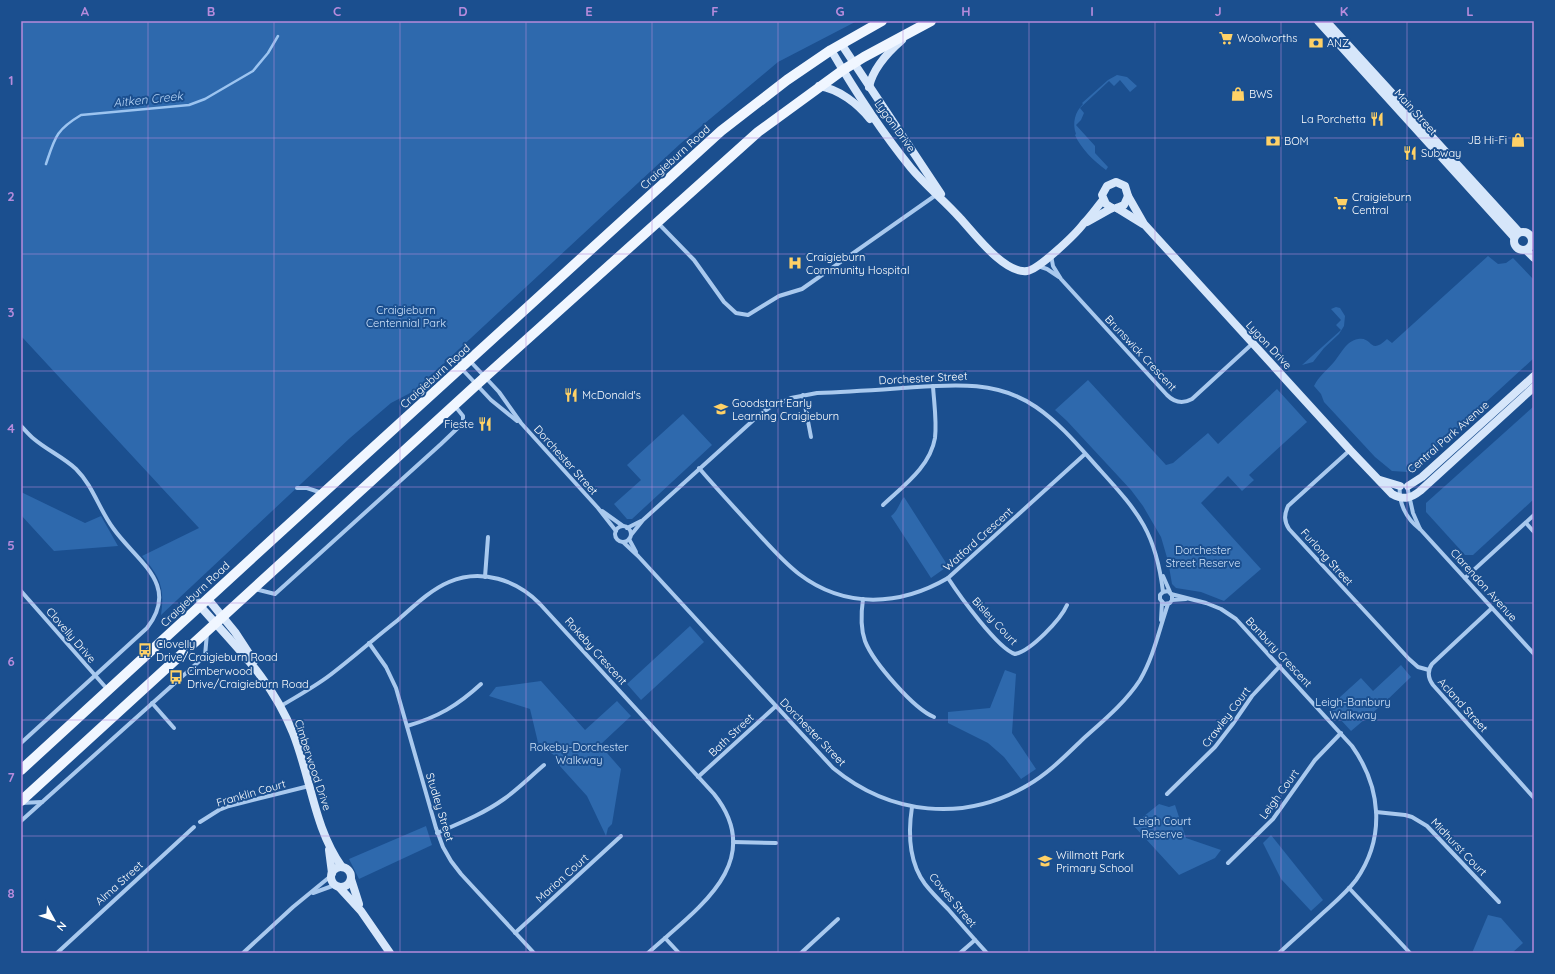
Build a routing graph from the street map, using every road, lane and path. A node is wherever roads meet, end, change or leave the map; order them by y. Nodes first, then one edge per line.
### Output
1 (882, 21) edge
2 (931, 21) edge
3 (1318, 21) edge
4 (1326, 21) edge
5 (915, 29) junction
6 (842, 44) junction
7 (831, 50) junction
8 (854, 63) junction
9 (843, 70) junction
10 (819, 86) junction
11 (870, 87) junction
12 (912, 168) junction
13 (937, 195) junction
14 (1128, 196) junction
15 (1103, 200) junction
16 (950, 207) junction
17 (1115, 208) junction
18 (658, 222) junction
19 (1144, 224) junction
20 (1083, 225) junction
21 (1517, 234) junction
22 (1530, 247) edge
23 (1050, 255) junction
24 (1534, 258) edge
25 (1038, 266) junction
26 (1060, 279) junction
27 (1252, 344) junction
28 (470, 361) junction
29 (461, 368) junction
30 (1534, 376) edge
31 (485, 378) junction
32 (477, 385) junction
33 (933, 386) junction
34 (1534, 387) edge
35 (803, 395) junction
36 (455, 405) junction
37 (521, 424) junction
38 (21, 426) edge
39 (811, 437) dead end
40 (1350, 450) junction
41 (1085, 454) junction
42 (699, 468) junction
43 (1379, 480) junction
44 (1404, 486) junction
45 (297, 488) dead end
46 (323, 494) junction
47 (1410, 497) junction
48 (1400, 498) junction
49 (883, 505) dead end
50 (599, 509) junction
51 (1534, 515) edge
52 (643, 520) junction
53 (1526, 523) junction
54 (625, 527) junction
55 (1420, 529) junction
56 (616, 531) junction
57 (1534, 532) edge
58 (630, 537) junction
59 (488, 538) dead end
60 (623, 542) junction
61 (638, 556) junction
62 (1161, 570) junction
63 (485, 577) junction
64 (948, 578) junction
65 (1465, 578) junction
66 (255, 589) junction
67 (21, 591) edge
68 (1163, 592) junction
69 (1171, 593) junction
70 (208, 599) junction
71 (863, 599) junction
72 (1189, 599) junction
73 (1172, 600) junction
74 (1162, 602) junction
75 (1168, 604) junction
76 (1067, 605) dead end
77 (200, 606) junction
78 (1492, 608) junction
79 (224, 617) junction
80 (1161, 624) junction
81 (216, 625) junction
82 (207, 633) junction
83 (369, 644) junction
84 (1534, 654) edge
85 (1280, 666) junction
86 (1429, 670) junction
87 (260, 673) junction
88 (95, 676) junction
89 (481, 684) dead end
90 (108, 690) junction
91 (152, 703) junction
92 (281, 706) junction
93 (776, 706) junction
94 (934, 717) dead end
95 (407, 726) junction
96 (174, 728) dead end
97 (1341, 733) junction
98 (21, 743) edge
99 (544, 764) dead end
100 (21, 770) edge
101 (698, 777) junction
102 (309, 786) junction
103 (1167, 794) dead end
104 (1534, 798) edge
105 (21, 802) edge
106 (43, 802) junction
107 (912, 807) junction
108 (1376, 812) junction
109 (21, 822) edge
110 (200, 822) dead end
111 (194, 827) dead end
112 (437, 833) junction
113 (621, 836) dead end
114 (733, 842) junction
115 (776, 843) dead end
116 (329, 846) junction
117 (1228, 863) dead end
118 (342, 867) junction
119 (332, 874) junction
120 (351, 879) junction
121 (337, 886) junction
122 (1349, 888) junction
123 (309, 895) junction
124 (1499, 902) dead end
125 (361, 911) junction
126 (838, 918) dead end
127 (515, 933) junction
128 (665, 938) junction
129 (975, 940) junction
130 (57, 953) edge
131 (243, 953) edge
132 (390, 953) edge
133 (534, 953) edge
134 (648, 953) edge
135 (679, 953) edge
136 (801, 953) edge
137 (960, 953) edge
138 (987, 953) edge
139 (1279, 953) edge
140 (1410, 953) edge

1 - 6 main road, Craigieburn Road
2 - 5 main road
3 - 21 street, Main Street
4 - 21 street, Main Street
5 - 8 main road
5 - 11 street
6 - 7 main road, Craigieburn Road
6 - 8 street, Lygon Drive
7 - 9 street, Lygon Drive
7 - 28 main road, Craigieburn Road
8 - 9 main road
8 - 11 street, Lygon Drive
9 - 10 main road
9 - 12 street, Lygon Drive
10 - 12 street
10 - 18 main road
11 - 16 street, Lygon Drive
12 - 13 street, Lygon Drive
13 - 16 street, Lygon Drive
13 - 18 street
14 - 15 street
14 - 17 street
14 - 19 street, Lygon Drive
15 - 17 street
15 - 20 street, Lygon Drive
16 - 25 street, Lygon Drive
17 - 19 street, Lygon Drive
17 - 20 street, Lygon Drive
18 - 31 main road
19 - 27 street, Lygon Drive
20 - 23 street, Lygon Drive
21 - 22 street
21 - 22 street
22 - 24 street
23 - 25 street, Lygon Drive
23 - 26 street, Brunswick Crescent
25 - 26 street, Brunswick Crescent
26 - 27 street, Brunswick Crescent
27 - 40 street, Lygon Drive
28 - 29 main road, Craigieburn Road
28 - 31 street, Dorchester Street
29 - 32 street, Dorchester Street
29 - 46 main road, Craigieburn Road
30 - 44 street, Central Park Avenue
31 - 32 main road
31 - 37 street, Dorchester Street
32 - 36 main road
32 - 37 street, Dorchester Street
33 - 35 street, Dorchester Street
33 - 41 street, Dorchester Street
33 - 49 street
34 - 47 street, Central Park Avenue
35 - 39 street
35 - 42 street, Dorchester Street
36 - 66 main road
36 - 66 street
37 - 50 street, Dorchester Street
38 - 88 street
40 - 43 street, Lygon Drive
40 - 86 street, Furlong Street
41 - 62 street, Dorchester Street
41 - 64 street, Watford Crescent
42 - 52 street, Dorchester Street
42 - 71 street, Watford Crescent
43 - 44 street, Central Park Avenue
43 - 48 street
44 - 47 street, Clarendon Avenue
44 - 48 street, Clarendon Avenue
45 - 46 street
46 - 70 main road, Craigieburn Road
47 - 48 street
47 - 55 street, Clarendon Avenue
48 - 55 street, Clarendon Avenue
50 - 54 street, Dorchester Street
50 - 56 street, Dorchester Street
51 - 53 street
52 - 54 street, Dorchester Street
52 - 58 street, Dorchester Street
53 - 57 street
53 - 65 street
54 - 56 street
54 - 58 street
55 - 65 street, Clarendon Avenue
56 - 60 street
58 - 60 street
58 - 61 street, Dorchester Street
59 - 63 street
60 - 61 street, Dorchester Street
61 - 93 street, Dorchester Street
62 - 68 street, Dorchester Street
62 - 69 street, Dorchester Street
63 - 83 street, Rokeby Crescent
63 - 101 street, Rokeby Crescent
64 - 71 street, Watford Crescent
64 - 76 street, Bisley Court
65 - 78 street, Clarendon Avenue
66 - 79 main road
67 - 88 street, Clovelly Drive
68 - 69 street
68 - 74 street, Dorchester Street
69 - 72 street, Banbury Crescent
69 - 73 street, Dorchester Street
70 - 77 main road, Craigieburn Road
70 - 79 street, Cimberwood Drive
71 - 94 street
72 - 73 street, Banbury Crescent
72 - 85 street, Banbury Crescent
73 - 75 street, Dorchester Street
74 - 75 street
74 - 80 street, Dorchester Street
75 - 80 street, Dorchester Street
77 - 81 street, Cimberwood Drive
77 - 90 main road, Craigieburn Road
78 - 84 street, Clarendon Avenue
78 - 86 street, Acland Street
79 - 81 main road
79 - 87 street, Cimberwood Drive
80 - 107 street, Dorchester Street
81 - 82 main road
81 - 87 street, Cimberwood Drive
82 - 91 street
82 - 105 main road
83 - 92 street, Rokeby Crescent
83 - 95 street, Studley Street
85 - 97 street, Banbury Crescent
85 - 103 street, Crawley Court
86 - 104 street, Acland Street
87 - 92 street, Cimberwood Drive
88 - 90 street, Clovelly Drive
88 - 98 street
89 - 95 street
90 - 100 main road, Craigieburn Road
91 - 96 street
91 - 106 street
92 - 102 street, Cimberwood Drive
93 - 101 street, Bath Street
93 - 107 street, Dorchester Street
95 - 112 street, Studley Street
97 - 108 street, Banbury Crescent
97 - 117 street, Leigh Court
99 - 112 street
101 - 114 street, Rokeby Crescent
102 - 110 street, Franklin Court
102 - 116 street, Cimberwood Drive
105 - 106 street
106 - 109 street
107 - 129 street, Cowes Street
108 - 122 street, Banbury Crescent
108 - 124 street, Midhurst Court
111 - 130 street, Alma Street
112 - 127 street, Studley Street
113 - 127 street, Marion Court
114 - 115 street
114 - 128 street, Rokeby Crescent
116 - 118 street, Cimberwood Drive
116 - 119 street, Cimberwood Drive
118 - 119 street
118 - 120 street
119 - 121 street
119 - 123 street
120 - 121 street
120 - 125 street
121 - 123 street
121 - 125 street
122 - 139 street, Banbury Crescent
122 - 140 street
123 - 131 street
125 - 132 street
126 - 136 street
127 - 133 street, Studley Street
128 - 134 street, Rokeby Crescent
128 - 135 street
129 - 137 street
129 - 138 street, Cowes Street

